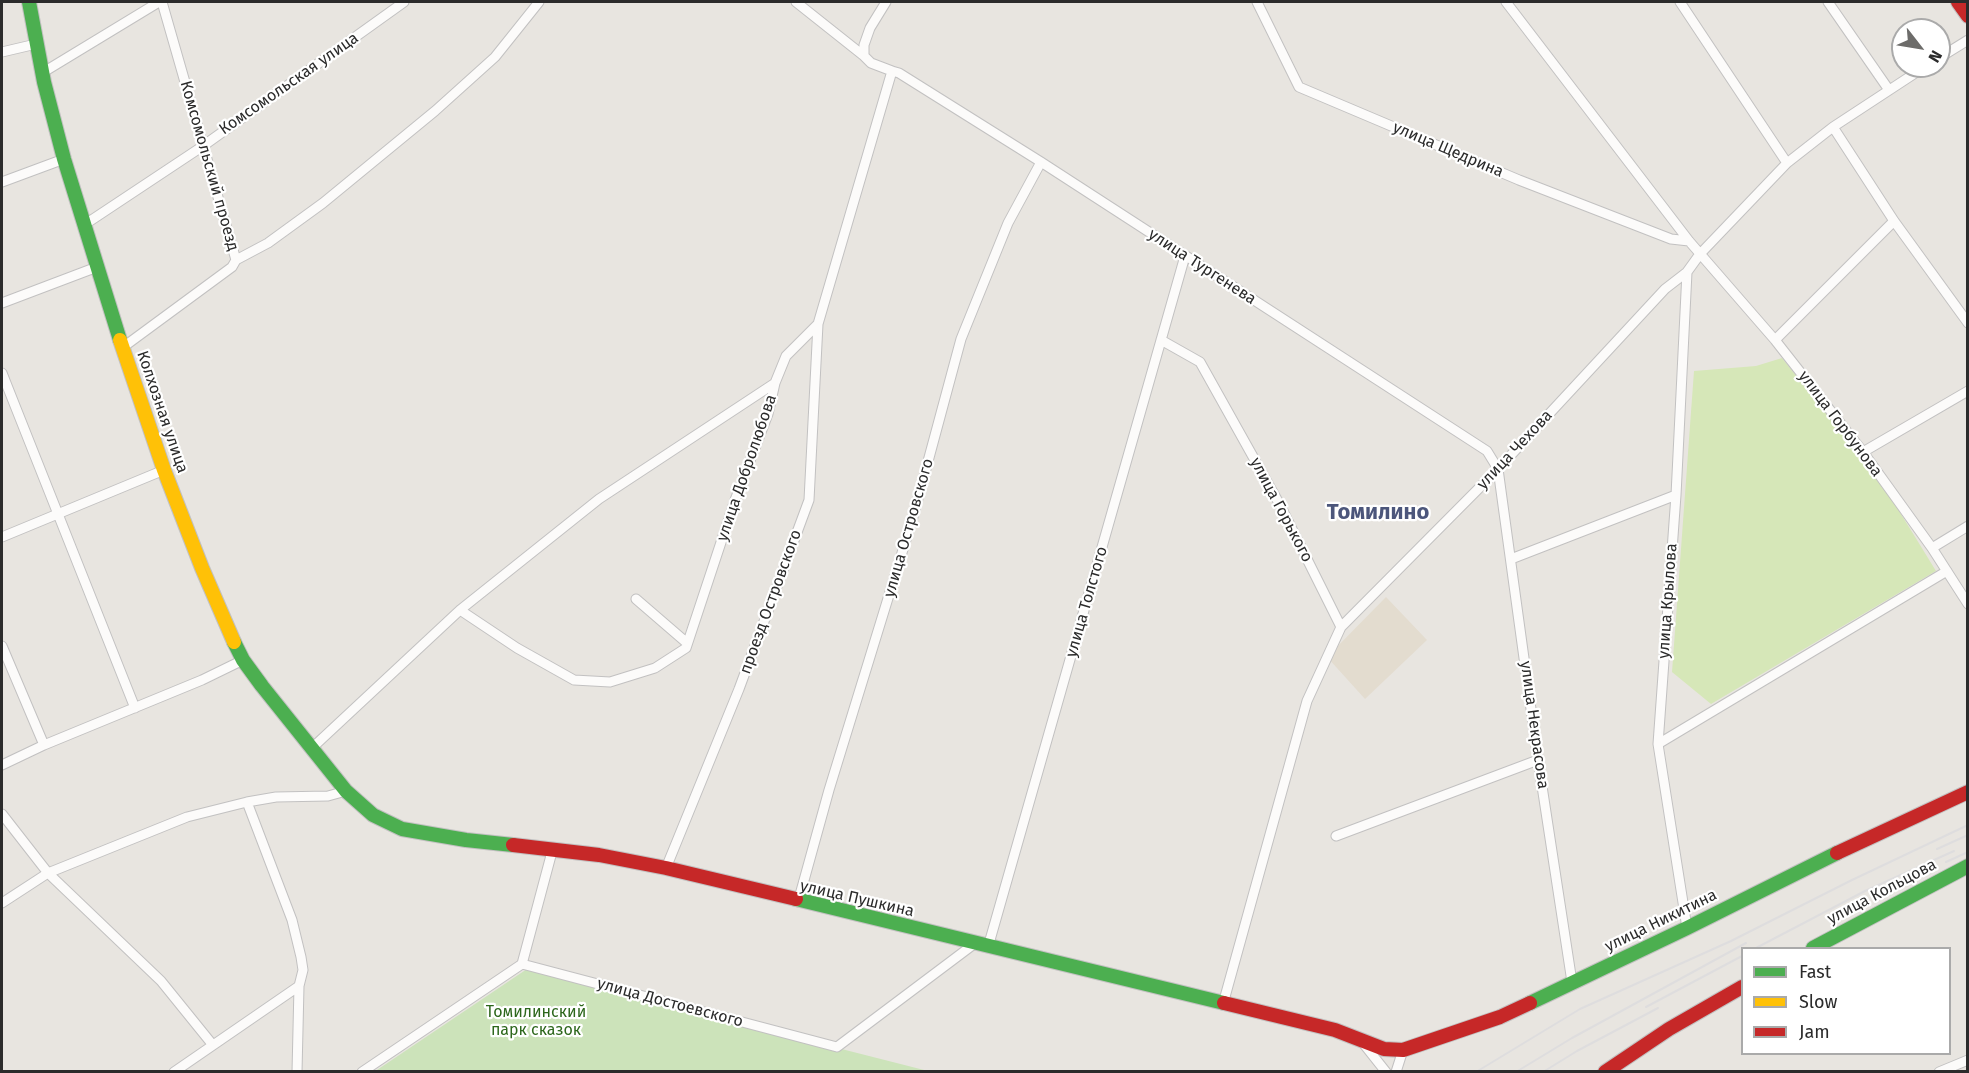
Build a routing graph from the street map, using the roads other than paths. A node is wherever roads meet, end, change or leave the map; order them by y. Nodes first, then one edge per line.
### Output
1 (29, 2) edge
2 (161, 2) edge
3 (404, 2) edge
4 (539, 2) edge
5 (796, 2) edge
6 (886, 2) edge
7 (1257, 2) edge
8 (1506, 2) edge
9 (1680, 2) edge
10 (1828, 2) edge
11 (1958, 2) edge
12 (1968, 16) edge
13 (1968, 40) edge
14 (36, 44) junction
15 (1951, 51) edge
16 (2, 52) edge
17 (864, 56) junction
18 (896, 72) junction
19 (42, 73) junction
20 (1908, 78) edge
21 (1889, 90) junction
22 (1833, 127) junction
23 (202, 146) junction
24 (64, 159) junction
25 (1041, 162) junction
26 (1786, 164) junction
27 (2, 182) edge
28 (1894, 221) junction
29 (84, 225) junction
30 (1689, 241) junction
31 (1700, 254) junction
32 (1185, 256) junction
33 (236, 260) junction
34 (97, 267) junction
35 (1687, 272) junction
36 (2, 303) edge
37 (1968, 322) edge
38 (818, 324) junction
39 (1161, 340) junction
40 (1775, 340) junction
41 (122, 348) junction
42 (2, 373) edge
43 (776, 383) junction
44 (1968, 391) edge
45 (1863, 452) junction
46 (1498, 469) junction
47 (164, 470) junction
48 (1676, 495) junction
49 (58, 516) junction
50 (1968, 526) edge
51 (2, 537) edge
52 (1932, 548) junction
53 (1511, 559) junction
54 (1947, 571) junction
55 (636, 599) dead end
56 (1968, 604) edge
57 (460, 610) junction
58 (1341, 627) junction
59 (687, 643) junction
60 (2, 646) edge
61 (243, 660) junction
62 (135, 708) junction
63 (1658, 744) junction
64 (44, 745) junction
65 (312, 748) junction
66 (1538, 760) junction
67 (2, 765) edge
68 (1968, 792) edge
69 (348, 793) junction
70 (247, 802) junction
71 (2, 814) edge
72 (1336, 836) dead end
73 (553, 849) junction
74 (1968, 866) edge
75 (666, 868) junction
76 (48, 873) junction
77 (798, 902) junction
78 (2, 903) edge
79 (1687, 928) junction
80 (974, 944) junction
81 (988, 947) junction
82 (1815, 947) edge
83 (522, 964) junction
84 (1572, 982) junction
85 (299, 986) junction
86 (1741, 988) edge
87 (1223, 1004) junction
88 (1361, 1040) junction
89 (212, 1044) junction
90 (1403, 1050) junction
91 (1968, 1060) edge
92 (174, 1071) edge
93 (297, 1071) edge
94 (362, 1071) edge
95 (1386, 1071) edge
96 (1396, 1071) edge
97 (1605, 1071) edge
98 (1939, 1071) edge

1 - 14 main road, Колхозная улица
2 - 19 street
2 - 23 street, Комсомольский проезд
3 - 23 street, Комсомольская улица
4 - 33 street
5 - 17 street, улица Тургенева
6 - 17 street
7 - 30 street, улица Щедрина
8 - 30 street, улица Горбунова
9 - 26 street
10 - 21 street
11 - 12 main road
13 - 15 street
14 - 16 street
14 - 19 main road, Колхозная улица
17 - 18 street, улица Тургенева
18 - 25 street, улица Тургенева
18 - 38 street, проезд Островского
19 - 24 main road, Колхозная улица
20 - 21 street, улица Чехова
21 - 22 street, улица Чехова
22 - 26 street, улица Чехова
22 - 28 street
23 - 29 street, Комсомольская улица
23 - 33 street, Комсомольский проезд
24 - 27 street
24 - 29 main road, Колхозная улица
25 - 32 street, улица Тургенева
25 - 77 street, улица Островского
26 - 31 street, улица Чехова
28 - 37 street
28 - 40 street
29 - 34 main road, Колхозная улица
30 - 31 street, улица Горбунова
31 - 35 street, улица Чехова
31 - 40 street, улица Горбунова
32 - 39 street, улица Толстого
32 - 46 street, улица Тургенева
33 - 41 street, Комсомольский проезд
34 - 36 street
34 - 41 main road, Колхозная улица
35 - 46 street, улица Чехова
35 - 48 street, улица Крылова
38 - 43 street
38 - 75 street, проезд Островского
39 - 58 street, улица Горького
39 - 81 street, улица Толстого
40 - 45 street, улица Горбунова
41 - 47 main road, Колхозная улица
42 - 49 street
43 - 57 street, улица Добролюбова
43 - 59 street, улица Добролюбова
44 - 45 street
45 - 52 street, улица Горбунова
46 - 53 street, улица Некрасова
46 - 58 street, улица Чехова
47 - 49 street
47 - 61 main road, Колхозная улица
48 - 53 street
48 - 63 street, улица Крылова
49 - 51 street
49 - 62 street
50 - 52 street
52 - 54 street, улица Горбунова
53 - 66 street, улица Некрасова
54 - 56 street, улица Горбунова
54 - 63 street
55 - 59 street
57 - 59 street
57 - 65 street, улица Добролюбова
58 - 87 street
60 - 64 street
61 - 62 street
61 - 65 main road, Колхозная улица
62 - 64 street
63 - 79 street, улица Крылова
64 - 67 street
65 - 69 main road, Колхозная улица
66 - 72 street
66 - 84 street, улица Некрасова
68 - 79 main road, улица Никитина
69 - 70 street
69 - 73 main road, улица Пушкина
70 - 76 street
70 - 85 street
71 - 76 street
73 - 75 main road, улица Пушкина
73 - 83 street
74 - 82 main road, улица Кольцова
75 - 77 main road, улица Пушкина
76 - 78 street
76 - 89 street
77 - 80 main road, улица Пушкина
79 - 84 main road, улица Никитина
80 - 81 main road, улица Пушкина
80 - 83 street, улица Достоевского
81 - 87 main road, улица Пушкина
83 - 94 street
84 - 90 main road, улица Никитина
85 - 89 street
85 - 93 street
86 - 97 main road
87 - 88 main road, улица Пушкина
88 - 90 main road, улица Никитина
88 - 95 street
89 - 92 street
90 - 96 street
91 - 98 street

